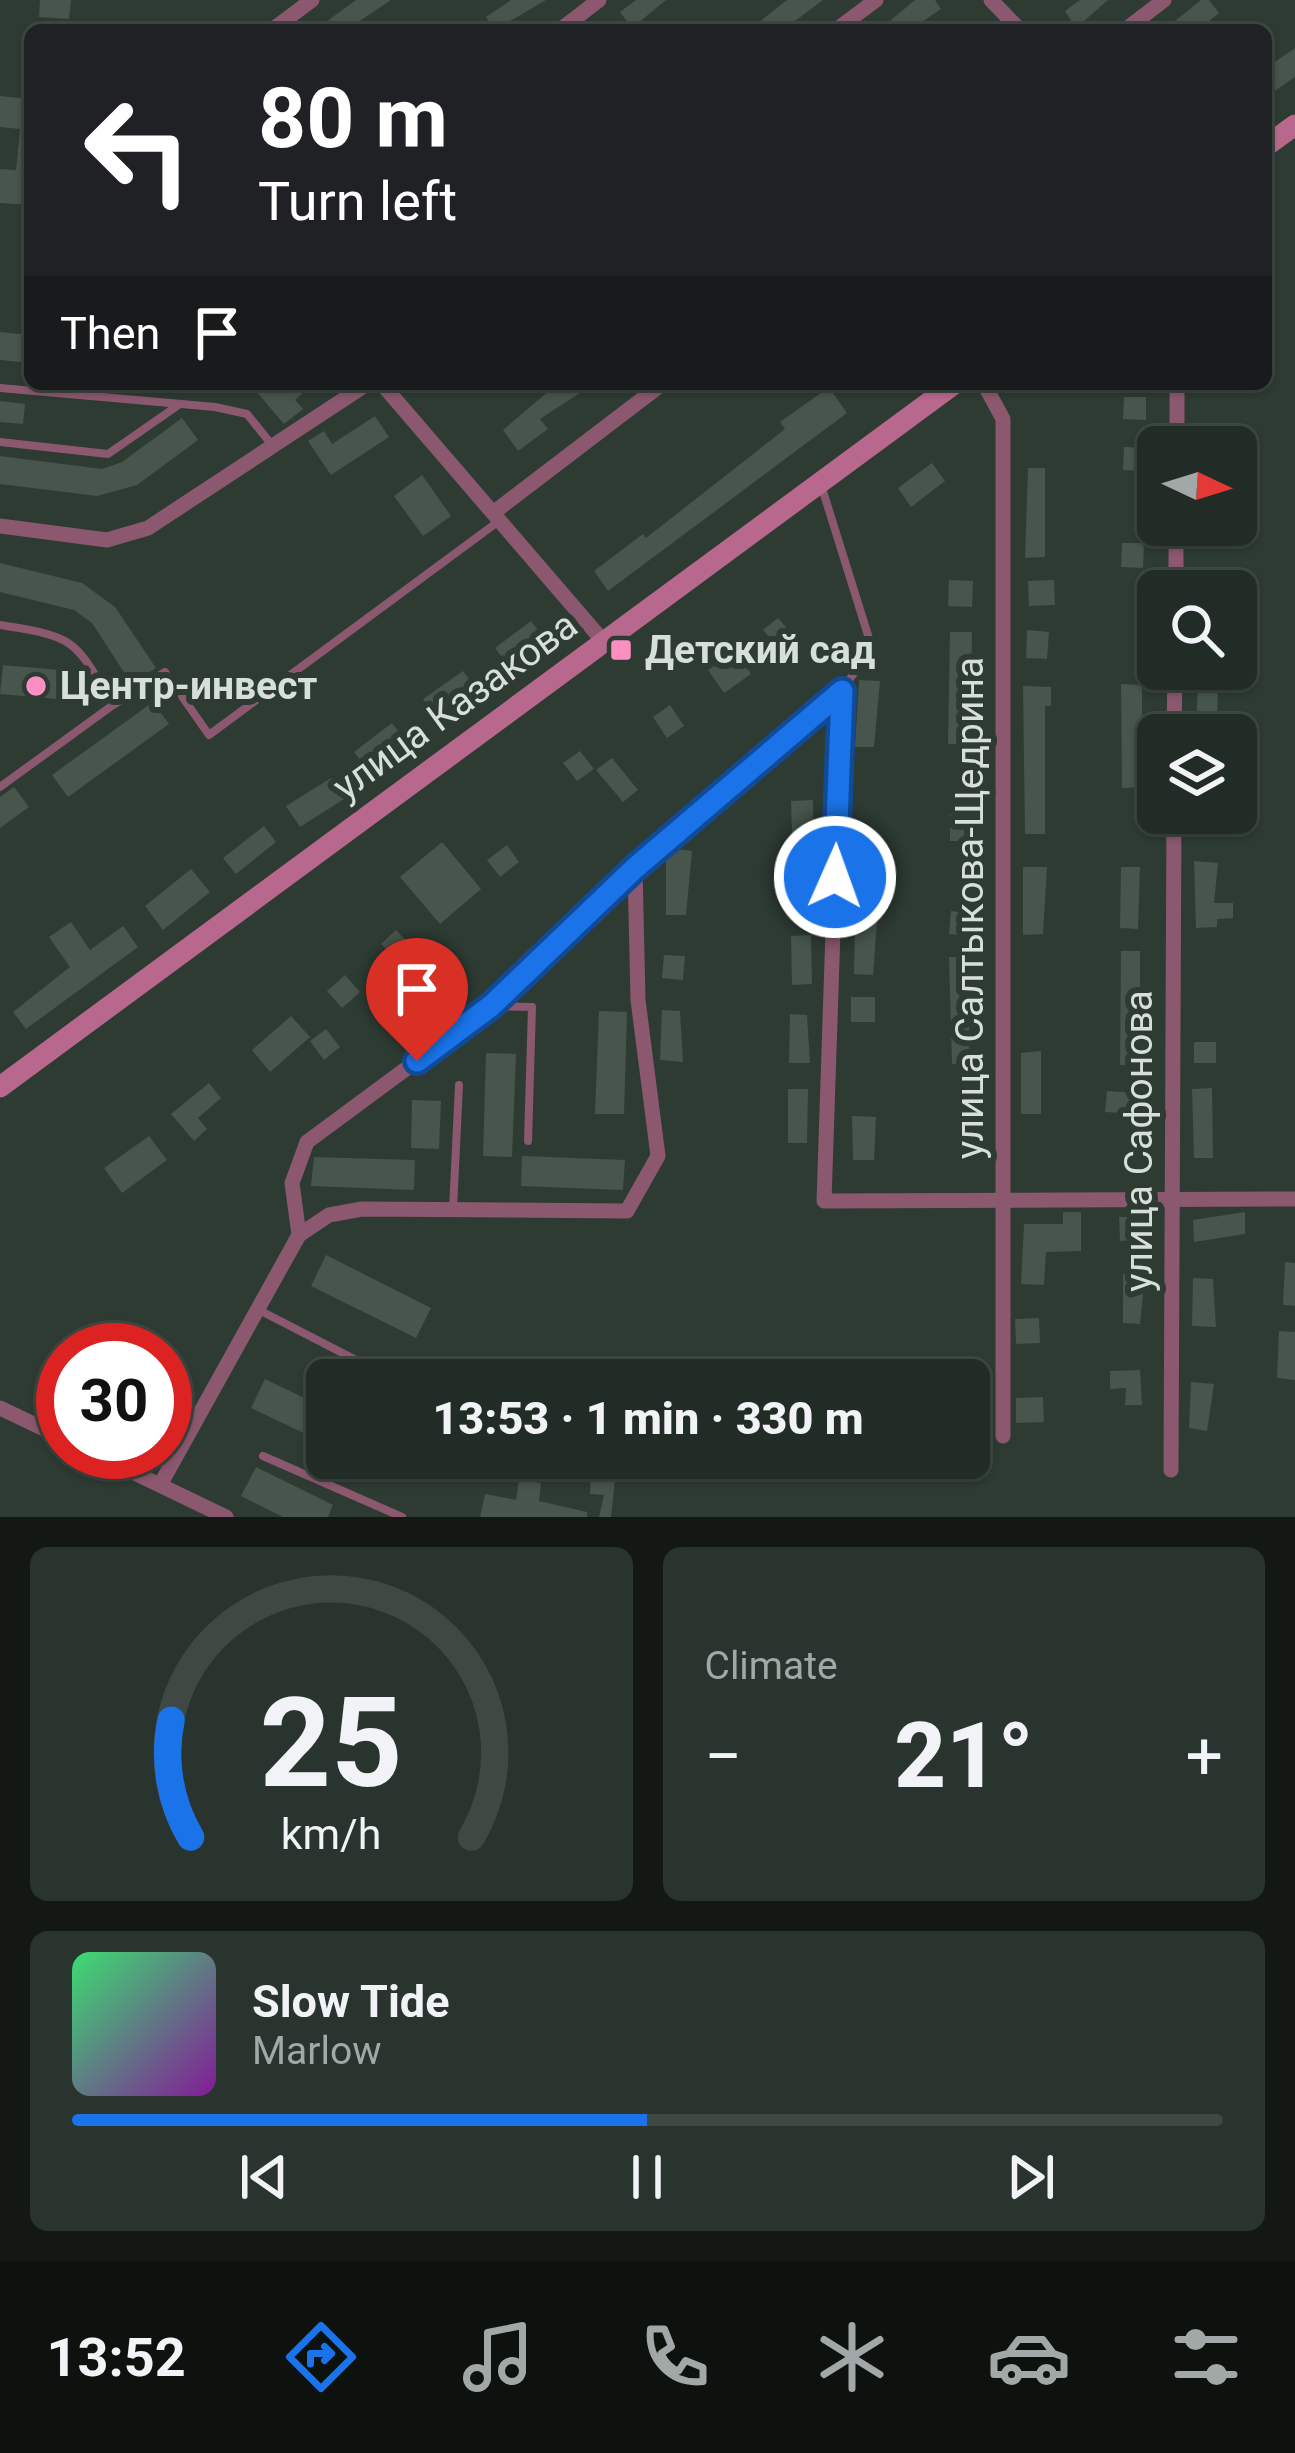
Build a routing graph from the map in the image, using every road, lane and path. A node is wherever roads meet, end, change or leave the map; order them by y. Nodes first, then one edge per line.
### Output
1 (312, 0) edge
2 (599, 0) edge
3 (876, 0) edge
4 (991, 0) edge
5 (1164, 0) edge
6 (280, 24) edge
7 (568, 24) edge
8 (844, 24) edge
9 (1014, 24) edge
10 (1133, 24) edge
11 (0, 388) edge
12 (358, 390) edge
13 (387, 390) edge
14 (654, 390) edge
15 (946, 390) edge
16 (987, 390) edge
17 (1177, 390) edge
18 (180, 404) junction
19 (1177, 426) edge
20 (0, 442) edge
21 (273, 446) junction
22 (820, 482) junction
23 (496, 516) junction
24 (0, 526) edge
25 (0, 625) edge
26 (604, 641) junction
27 (842, 691) junction
28 (113, 705) junction
29 (0, 787) edge
30 (1174, 834) edge
31 (635, 868) junction
32 (491, 1006) junction
33 (459, 1085) dead end
34 (0, 1087) edge
35 (528, 1142) dead end
36 (1295, 1199) edge
37 (1003, 1200) junction
38 (1171, 1200) junction
39 (453, 1210) junction
40 (299, 1234) junction
41 (258, 1309) junction
42 (354, 1359) edge
43 (0, 1408) edge
44 (36, 1425) edge
45 (1003, 1436) dead end
46 (263, 1456) dead end
47 (1171, 1470) dead end
48 (147, 1479) edge
49 (160, 1485) junction
50 (226, 1517) edge
51 (402, 1517) edge

1 - 6 street
2 - 7 street
3 - 8 street
4 - 9 street
5 - 10 street
11 - 18 lane
12 - 21 street
13 - 23 street
14 - 23 street
15 - 22 main road, улица Казакова
16 - 37 street, улица Салтыкова-Щедрина
17 - 19 street
18 - 20 lane
18 - 21 lane
21 - 24 street
22 - 26 main road, улица Казакова
22 - 27 lane
23 - 26 street
23 - 28 lane
25 - 28 lane
26 - 34 main road, улица Казакова
27 - 31 street
27 - 37 street
28 - 29 lane
30 - 38 street, улица Сафонова
31 - 32 street
31 - 39 street
32 - 35 lane
32 - 40 street
33 - 39 lane
36 - 38 street
37 - 38 street
37 - 45 street, улица Салтыкова-Щедрина
38 - 47 street, улица Сафонова
39 - 40 street
40 - 41 street
41 - 42 lane
41 - 49 street
43 - 44 street
46 - 51 lane
48 - 49 street
49 - 50 street

